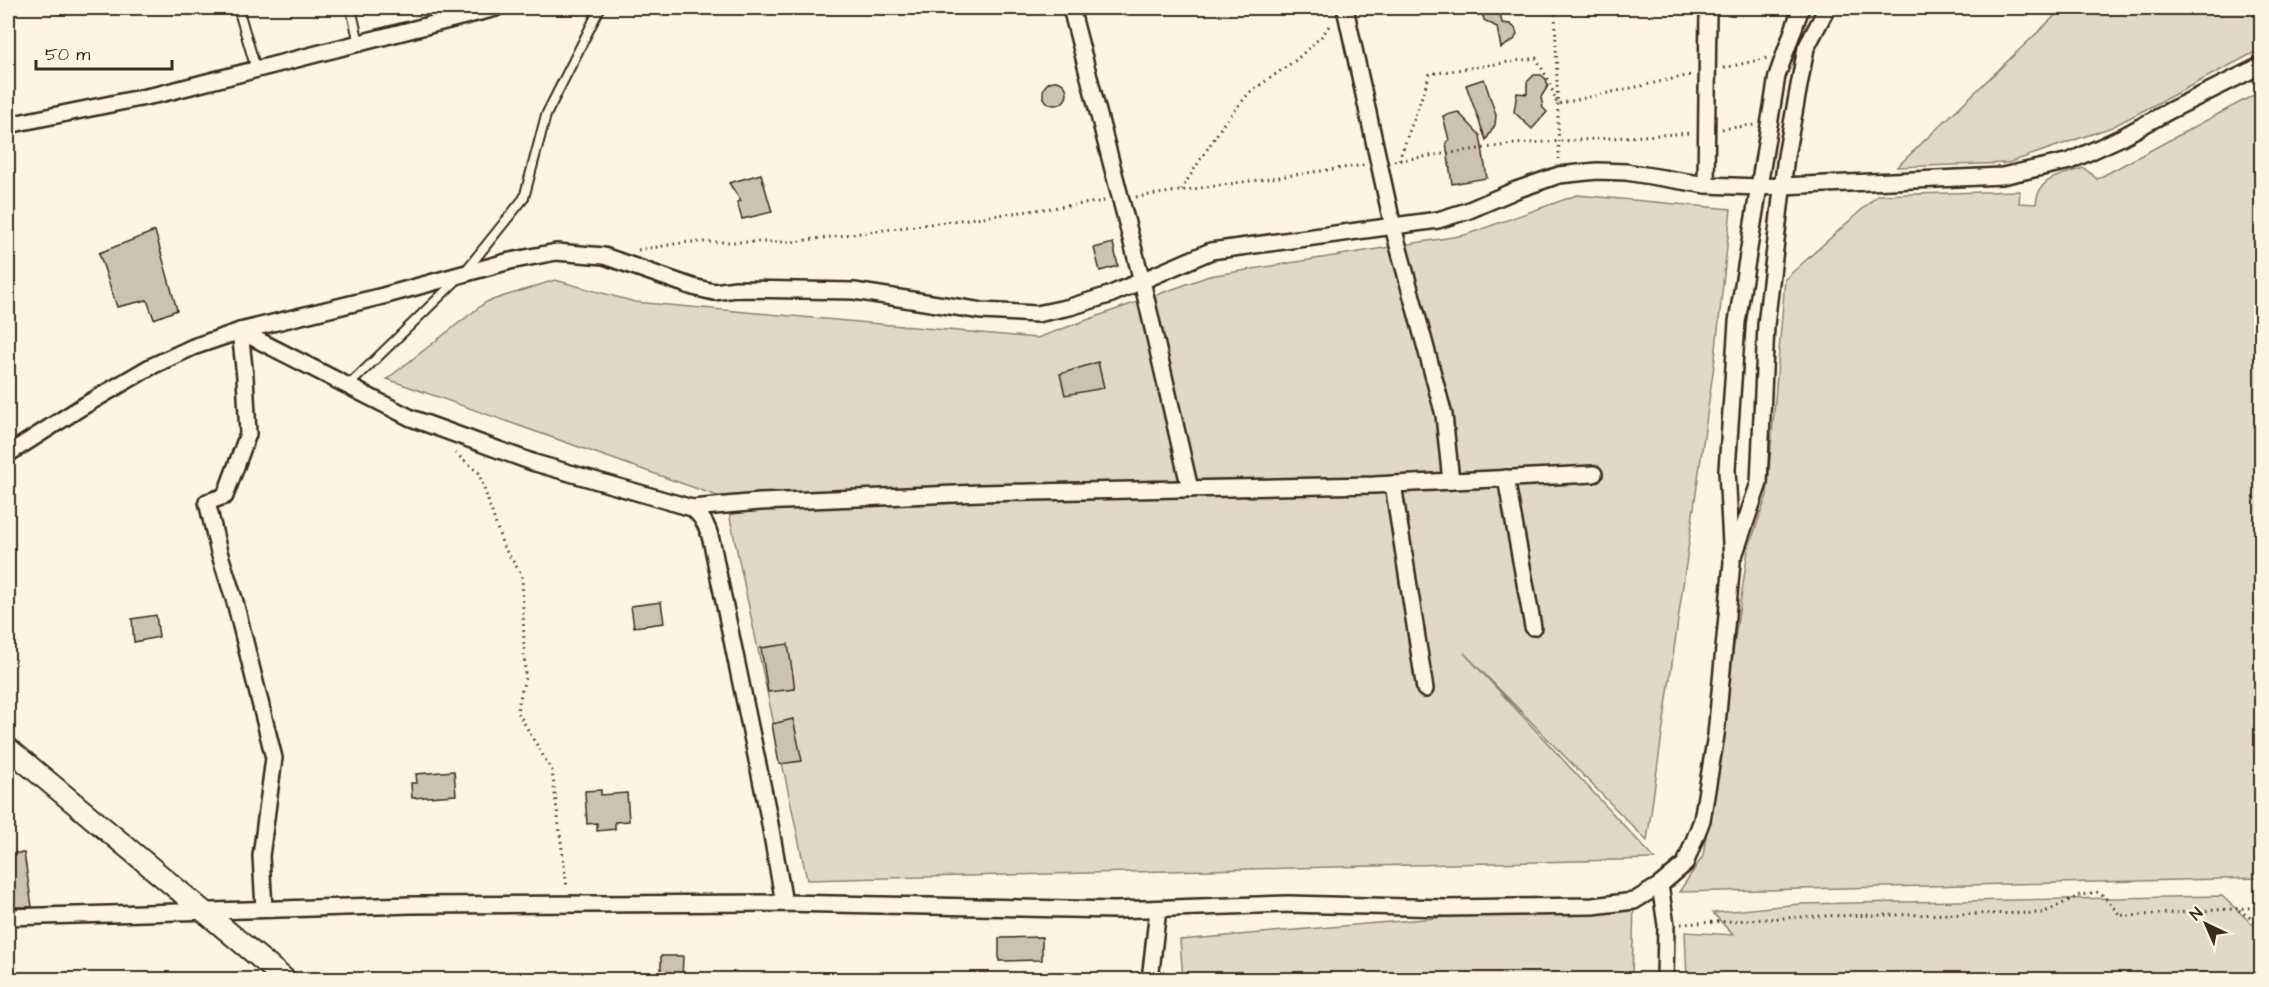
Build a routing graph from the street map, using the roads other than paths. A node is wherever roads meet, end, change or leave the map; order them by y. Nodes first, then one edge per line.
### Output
1 (238, 8) edge
2 (351, 8) edge
3 (496, 8) edge
4 (600, 8) edge
5 (1071, 8) edge
6 (1708, 8) edge
7 (1801, 8) edge
8 (1827, 8) edge
9 (467, 11) edge
10 (1341, 12) edge
11 (359, 43) junction
12 (2262, 65) edge
13 (256, 69) junction
14 (8, 125) edge
15 (1706, 185) junction
16 (1782, 186) junction
17 (1758, 188) junction
18 (1393, 226) junction
19 (463, 274) junction
20 (1142, 281) junction
21 (240, 331) junction
22 (348, 386) junction
23 (8, 454) edge
24 (1593, 474) dead end
25 (1506, 478) junction
26 (1451, 481) junction
27 (1393, 484) junction
28 (1190, 489) junction
29 (692, 508) junction
30 (1732, 562) junction
31 (1533, 627) dead end
32 (1425, 689) dead end
33 (8, 748) edge
34 (1660, 885) junction
35 (783, 903) junction
36 (264, 909) junction
37 (1158, 909) junction
38 (204, 911) junction
39 (8, 917) edge
40 (286, 980) edge
41 (1150, 980) edge
42 (1665, 980) edge

1 - 13 lane
2 - 11 lane
3 - 9 street
4 - 19 lane
5 - 20 street
6 - 15 street
7 - 17 street
8 - 16 street
9 - 11 street
10 - 18 street
11 - 13 street
12 - 16 street
13 - 14 street
15 - 17 street
15 - 18 street
16 - 17 street
16 - 30 street
17 - 30 street
18 - 20 street
18 - 26 street
19 - 20 street
19 - 21 street
19 - 22 lane
20 - 28 street
21 - 22 street
21 - 23 street
21 - 36 street
22 - 29 street
24 - 25 street
25 - 26 street
25 - 31 street
26 - 27 street
27 - 28 street
27 - 32 street
28 - 29 street
29 - 35 street
30 - 34 street
33 - 38 street
34 - 37 street
34 - 42 street
35 - 36 street
35 - 37 street
36 - 38 street
37 - 41 street
38 - 39 street
38 - 40 street

